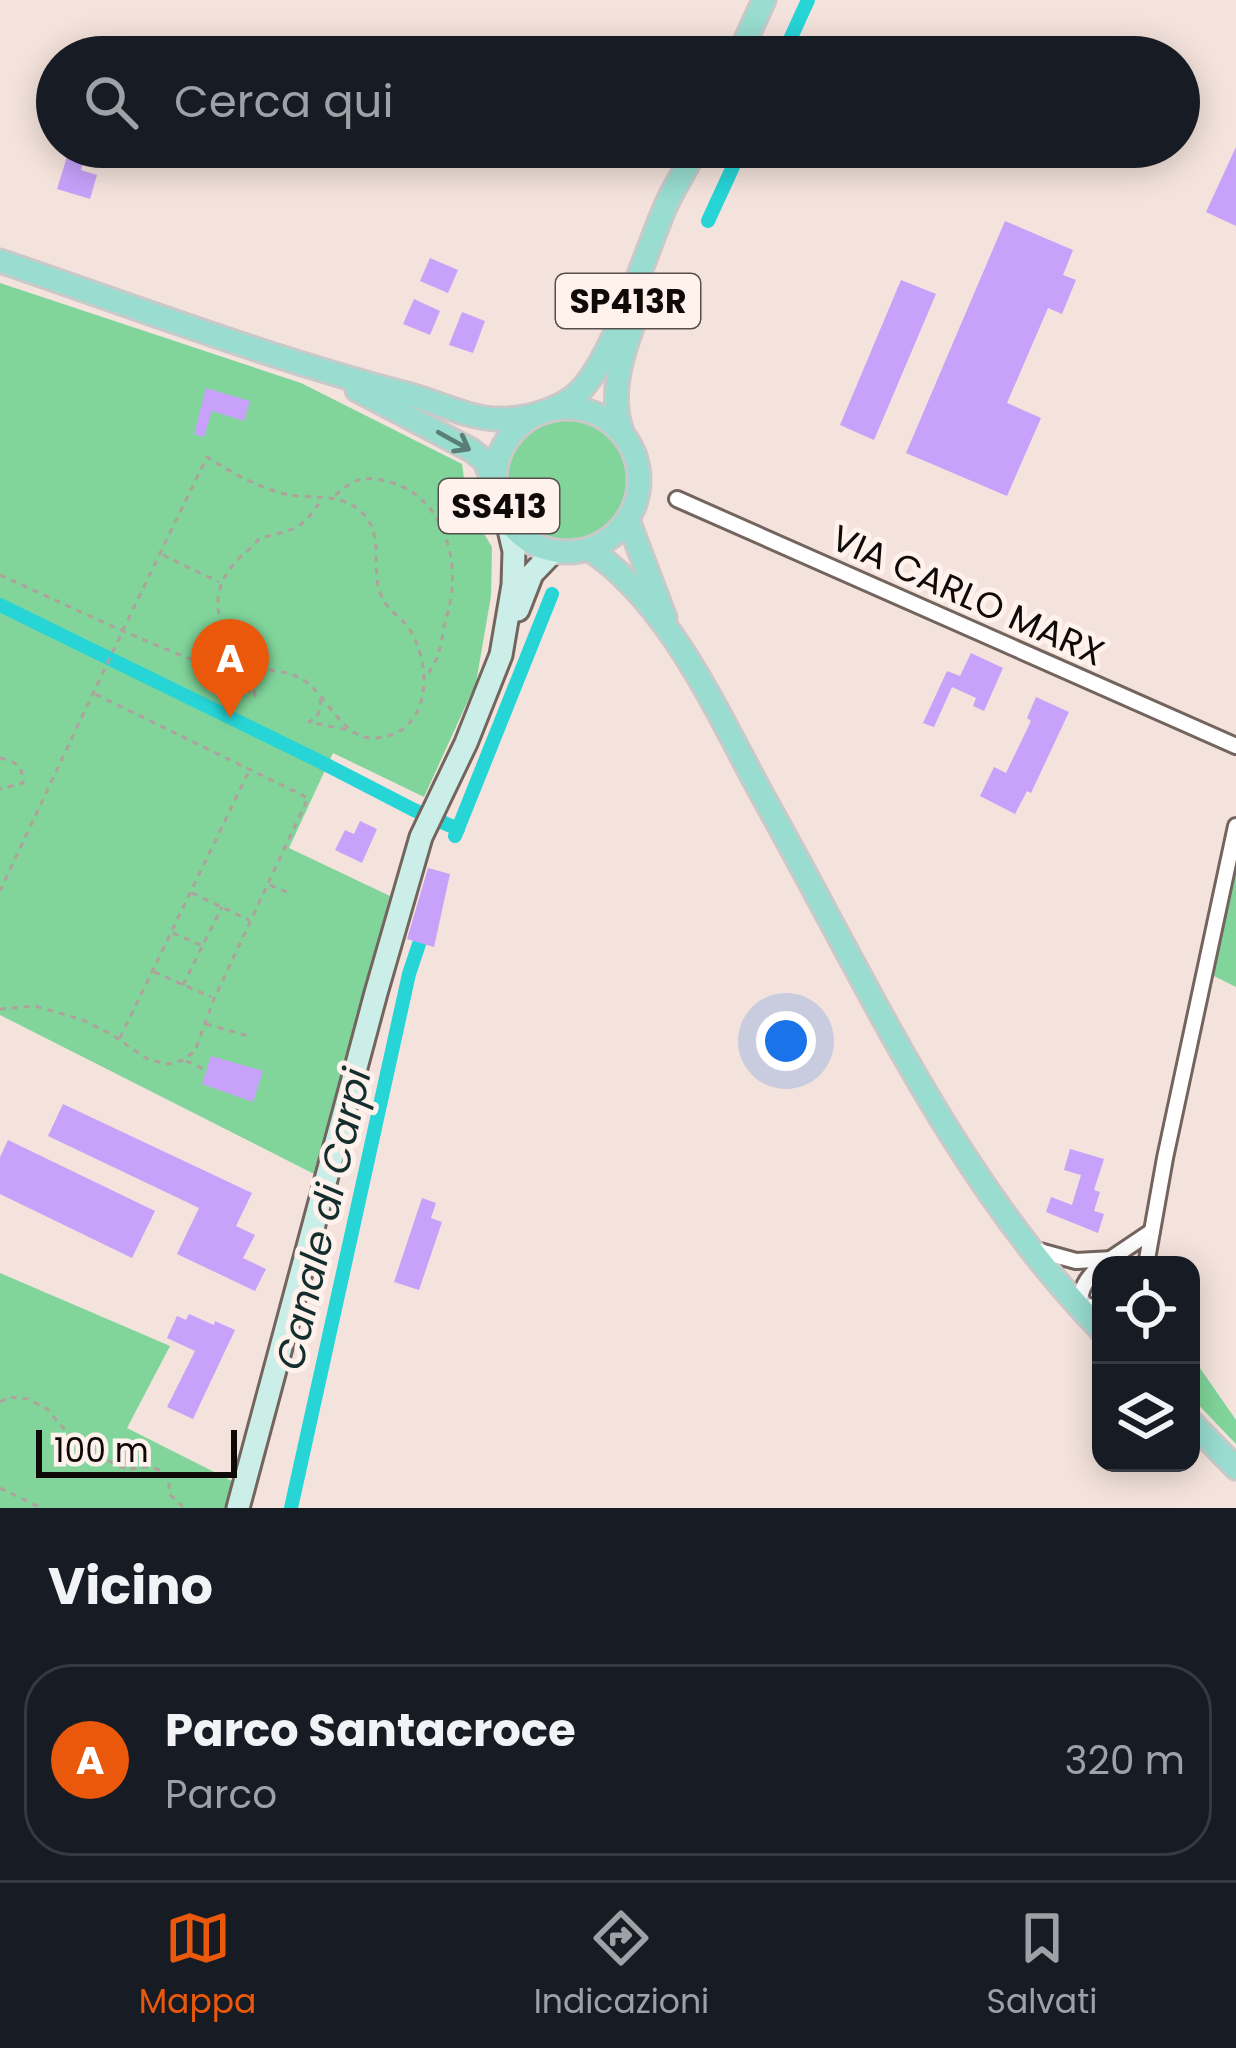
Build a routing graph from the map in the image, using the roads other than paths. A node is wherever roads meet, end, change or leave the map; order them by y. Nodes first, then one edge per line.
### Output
1 (764, 0) edge
2 (748, 36) edge
3 (686, 168) edge
4 (690, 168) edge
5 (0, 261) edge
6 (319, 371) junction
7 (537, 413) junction
8 (623, 434) junction
9 (495, 491) junction
10 (677, 500) dead end
11 (507, 520) junction
12 (628, 520) junction
13 (589, 549) junction
14 (554, 551) junction
15 (669, 630) junction
16 (506, 638) junction
17 (1236, 746) edge
18 (1236, 826) edge
19 (1152, 1231) junction
20 (1028, 1247) junction
21 (1115, 1256) edge
22 (1148, 1256) edge
23 (1092, 1263) edge
24 (1092, 1273) edge
25 (1090, 1307) edge
26 (1200, 1431) edge
27 (1236, 1468) edge
28 (238, 1508) edge

1 - 2 main road
3 - 7 main road, SP413R
4 - 8 main road, SP413R
5 - 6 main road, SS413
6 - 7 main road, SS413
6 -> 9 main road, SS413
7 - 8 main road, SS413
7 - 9 main road, SS413
8 - 12 main road, SS413
9 - 11 main road, SS413
10 - 17 street, VIA CARLO MARX
11 - 14 main road, SS413
11 - 16 main road
12 - 13 main road, SS413
12 - 15 main road, SS413
13 - 14 main road, SS413
13 - 15 main road, SS413
14 - 16 main road
15 - 20 main road, SS413
16 - 28 main road
18 - 19 street
19 - 21 street
19 - 22 street
20 - 23 street
20 - 25 main road, SS413
24 - 25 street
26 - 27 main road

